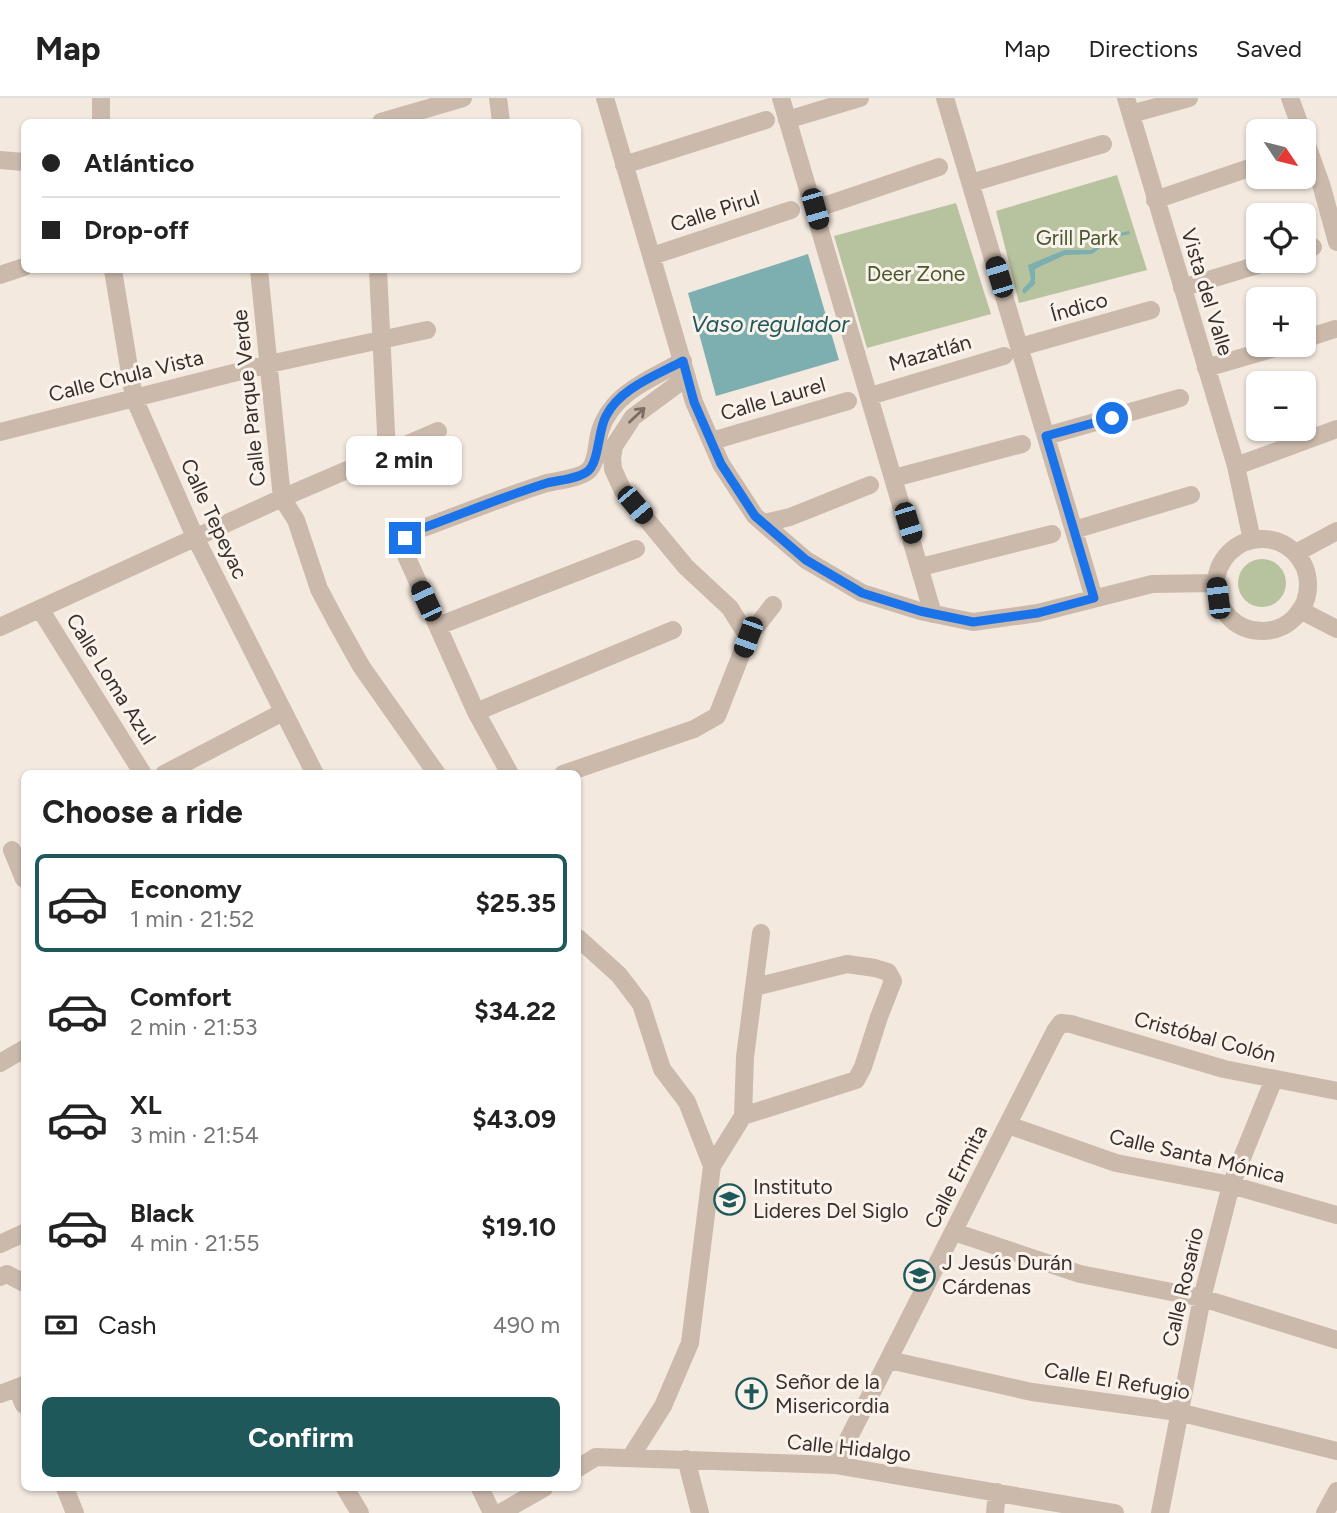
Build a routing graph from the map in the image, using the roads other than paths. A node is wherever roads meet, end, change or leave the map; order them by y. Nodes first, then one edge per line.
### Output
1 (101, 98) edge
2 (463, 98) edge
3 (498, 98) edge
4 (605, 98) edge
5 (781, 98) edge
6 (860, 98) edge
7 (945, 98) edge
8 (1189, 98) edge
9 (1295, 99) edge
10 (1128, 106) edge
11 (102, 119) edge
12 (391, 119) edge
13 (501, 119) edge
14 (1299, 119) edge
15 (766, 120) dead end
16 (787, 120) junction
17 (1103, 144) dead end
18 (1316, 158) edge
19 (0, 160) edge
20 (21, 162) edge
21 (624, 164) junction
22 (939, 167) dead end
23 (1246, 169) edge
24 (1329, 181) edge
25 (971, 183) junction
26 (1155, 200) junction
27 (815, 209) junction
28 (791, 210) dead end
29 (1337, 242) edge
30 (652, 256) junction
31 (21, 268) edge
32 (1246, 269) edge
33 (113, 273) edge
34 (259, 273) edge
35 (378, 273) edge
36 (0, 275) edge
37 (1182, 288) junction
38 (1151, 310) dead end
39 (1335, 329) dead end
40 (427, 330) dead end
41 (1316, 335) edge
42 (383, 340) junction
43 (1012, 352) junction
44 (1246, 356) edge
45 (268, 364) junction
46 (1206, 368) junction
47 (685, 369) junction
48 (870, 396) junction
49 (1180, 397) dead end
50 (134, 398) junction
51 (848, 401) dead end
52 (1337, 429) edge
53 (438, 431) dead end
54 (0, 432) edge
55 (1046, 436) junction
56 (712, 441) junction
57 (1022, 444) dead end
58 (387, 453) junction
59 (1237, 466) junction
60 (894, 478) junction
61 (870, 485) dead end
62 (1191, 495) dead end
63 (282, 498) junction
64 (764, 523) junction
65 (1074, 530) junction
66 (1337, 531) edge
67 (1052, 534) dead end
68 (195, 537) junction
69 (1252, 540) junction
70 (636, 549) dead end
71 (1296, 553) junction
72 (921, 567) junction
73 (1216, 583) junction
74 (1094, 598) junction
75 (773, 604) dead end
76 (40, 609) junction
77 (1300, 610) junction
78 (933, 614) junction
79 (438, 626) junction
80 (0, 627) edge
81 (1337, 629) edge
82 (673, 630) dead end
83 (748, 637) junction
84 (283, 712) junction
85 (476, 712) junction
86 (141, 770) edge
87 (172, 770) edge
88 (312, 770) edge
89 (434, 770) edge
90 (508, 770) edge
91 (575, 770) edge
92 (12, 851) edge
93 (21, 871) edge
94 (761, 933) dead end
95 (581, 941) edge
96 (755, 987) junction
97 (1061, 1023) joint
98 (21, 1051) edge
99 (0, 1063) edge
100 (1274, 1079) junction
101 (1337, 1091) edge
102 (743, 1116) junction
103 (1008, 1125) junction
104 (712, 1166) junction
105 (1231, 1185) junction
106 (1337, 1215) edge
107 (954, 1231) junction
108 (21, 1234) edge
109 (0, 1244) edge
110 (0, 1277) edge
111 (21, 1281) edge
112 (1202, 1298) junction
113 (1337, 1340) edge
114 (889, 1360) junction
115 (21, 1386) edge
116 (0, 1394) edge
117 (1178, 1412) junction
118 (1337, 1451) edge
119 (630, 1458) junction
120 (686, 1459) junction
121 (835, 1465) junction
122 (581, 1466) edge
123 (68, 1491) edge
124 (347, 1491) edge
125 (481, 1491) edge
126 (539, 1491) edge
127 (1337, 1491) edge
128 (997, 1492) junction
129 (75, 1513) edge
130 (360, 1513) edge
131 (492, 1513) edge
132 (500, 1513) edge
133 (700, 1513) edge
134 (995, 1513) edge
135 (1115, 1513) edge
136 (1160, 1513) edge
137 (1325, 1513) edge

1 - 11 street
2 - 12 street
3 - 13 street
4 - 21 street
5 - 16 street
6 - 16 street
7 - 25 street
8 - 10 street
9 - 14 street
10 - 26 street, Vista del Valle
15 - 21 street
16 - 27 street
17 - 25 street
18 - 24 street
19 - 20 street
21 - 30 street
22 - 27 street
23 - 26 street
24 - 29 street
25 - 43 street
26 - 37 street, Vista del Valle
27 - 48 street
28 - 30 street, Calle Pirul
30 - 47 street
31 - 36 street
32 - 37 street
33 - 50 street, Calle Tepeyac
34 - 45 street, Calle Parque Verde
35 - 42 street
37 - 46 street, Vista del Valle
38 - 43 street, Índico
39 - 41 street
40 - 42 street, Calle Chula Vista
42 - 45 street, Calle Chula Vista
42 - 58 street
43 - 48 street, Mazatlán
43 - 55 street
44 - 46 street
45 - 50 street, Calle Chula Vista
45 - 63 street, Calle Parque Verde
46 - 59 street, Vista del Valle
47 - 56 street
47 - 79 street
83 -> 47 street
48 - 60 street
49 - 55 street
50 - 54 street, Calle Chula Vista
50 - 68 street, Calle Tepeyac
51 - 56 street, Calle Laurel
52 - 59 street
53 - 58 street
55 - 65 street
56 - 64 street
57 - 60 street
58 - 63 street
59 - 69 street, Vista del Valle
60 - 72 street
61 - 64 street
62 - 65 street
63 - 68 street
63 - 89 street, Calle Parque Verde
64 - 78 street
65 - 74 street
66 - 71 street
67 - 72 street
68 - 76 street
68 - 84 street, Calle Tepeyac
69 - 71 street
69 - 73 street
70 - 79 street
71 - 77 street
72 - 78 street
73 - 74 street
73 - 77 street
74 - 78 street
75 - 83 street
76 - 80 street
76 - 86 street, Calle Loma Azul
77 - 81 street
79 - 85 street
82 - 85 street
83 - 91 street
84 - 87 street
84 - 88 street, Calle Tepeyac
85 - 90 street
92 - 93 street
94 - 96 street
95 - 104 street
96 - 102 street
96 - 102 street
97 - 100 street, Cristóbal Colón
97 - 103 street, Calle Ermita
98 - 99 street
100 - 101 street, Cristóbal Colón
100 - 105 street, Calle Rosario
102 - 104 street
103 - 105 street, Calle Santa Mónica
103 - 107 street, Calle Ermita
104 - 119 street
105 - 106 street, Calle Santa Mónica
105 - 112 street, Calle Rosario
107 - 112 street
107 - 114 street, Calle Ermita
108 - 109 street
110 - 111 street
112 - 113 street
112 - 117 street, Calle Rosario
114 - 117 street, Calle El Refugio
114 - 121 street, Calle Ermita
115 - 116 street
117 - 118 street, Calle El Refugio
117 - 136 street, Calle Rosario
119 - 120 street, Calle Hidalgo
119 - 122 street, Calle Hidalgo
120 - 121 street, Calle Hidalgo
120 - 133 street
121 - 128 street, Calle Hidalgo
123 - 129 street
124 - 130 street
125 - 131 street
126 - 132 street
127 - 137 street
128 - 134 street
128 - 135 street, Calle Hidalgo

